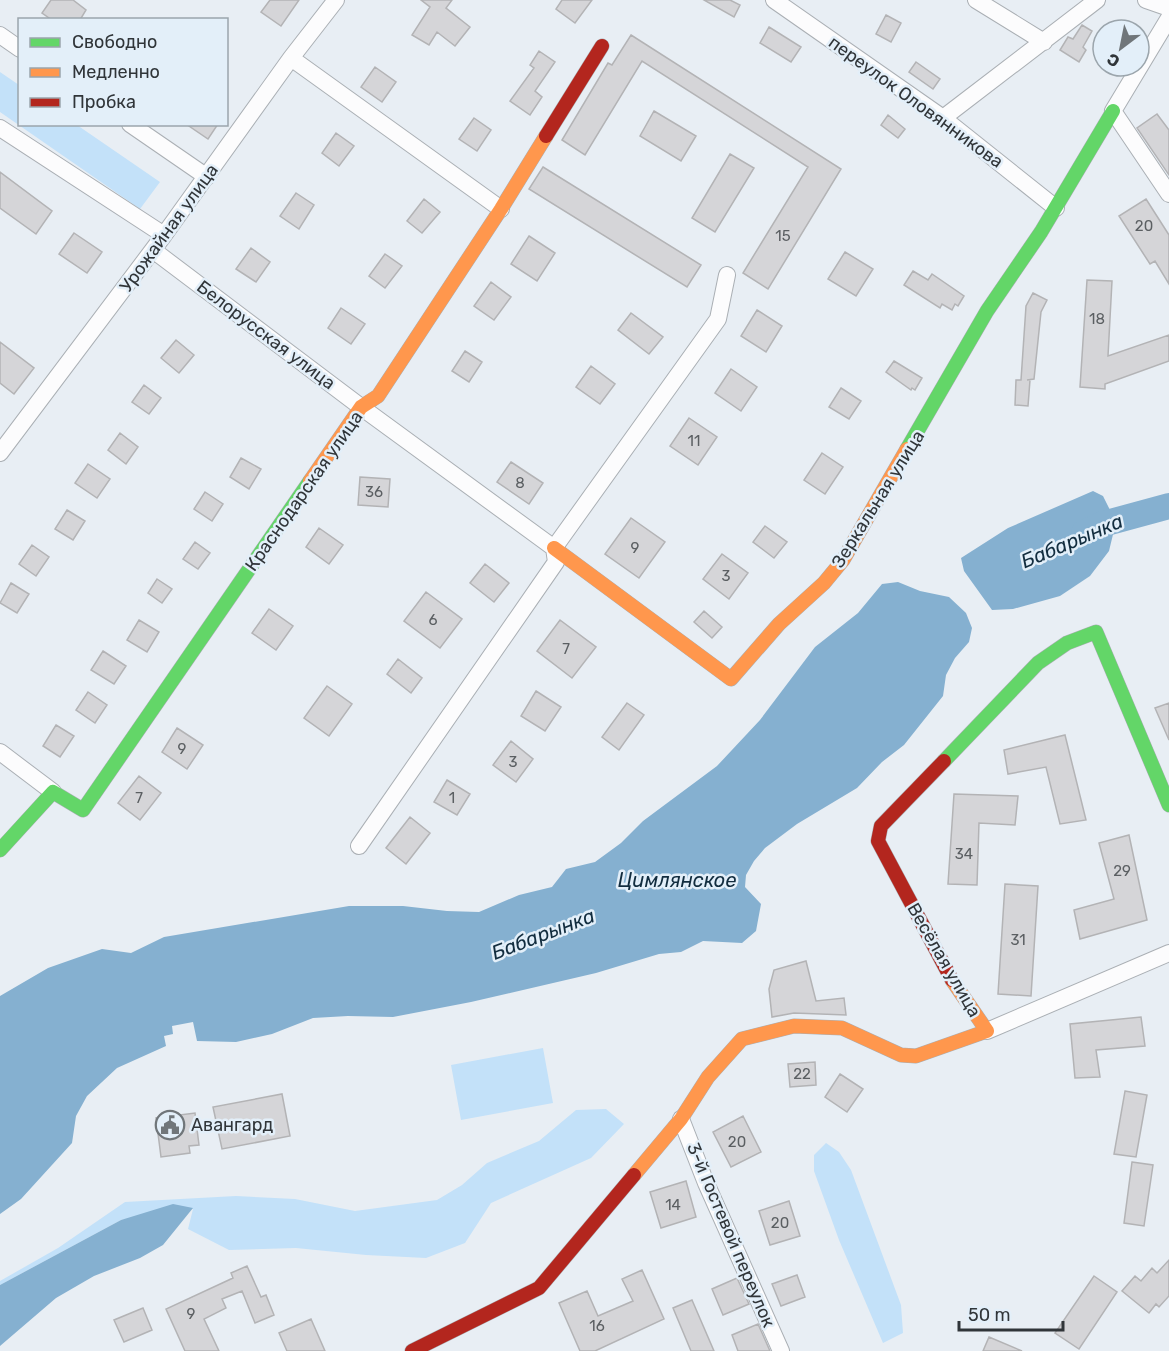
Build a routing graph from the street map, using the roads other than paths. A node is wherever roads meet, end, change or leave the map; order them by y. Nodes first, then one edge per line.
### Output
1 (336, 0) edge
2 (774, 0) edge
3 (976, 0) edge
4 (1097, 0) edge
5 (1146, 0) edge
6 (1169, 8) edge
7 (1169, 18) edge
8 (0, 35) edge
9 (1044, 42) junction
10 (603, 46) dead end
11 (18, 47) edge
12 (291, 58) junction
13 (1113, 111) junction
14 (943, 118) junction
15 (133, 126) edge
16 (0, 128) edge
17 (207, 177) junction
18 (1169, 194) edge
19 (1056, 207) junction
20 (501, 208) junction
21 (164, 235) junction
22 (153, 250) junction
23 (727, 275) dead end
24 (361, 407) junction
25 (1, 450) edge
26 (554, 548) junction
27 (0, 752) edge
28 (53, 792) junction
29 (1169, 805) edge
30 (359, 846) dead end
31 (0, 850) edge
32 (1169, 953) edge
33 (987, 1031) junction
34 (681, 1119) junction
35 (436, 1346) edge
36 (412, 1351) edge
37 (781, 1351) edge

1 - 12 street, Урожайная улица
2 - 14 street, переулок Оловянникова
3 - 9 street
4 - 9 street
5 - 6 street
7 - 13 street, Зеркальная улица
8 - 11 street
9 - 14 street
10 - 20 street, Краснодарская улица
12 - 17 street, Урожайная улица
12 - 20 street
13 - 18 street
13 - 19 street, Зеркальная улица
14 - 19 street, переулок Оловянникова
15 - 17 street
16 - 21 street
17 - 21 street, Урожайная улица
19 - 26 street, Зеркальная улица
20 - 24 street, Краснодарская улица
21 - 22 street, Урожайная улица
22 - 24 street, Белорусская улица
22 - 25 street, Урожайная улица
23 - 26 street
24 - 26 street, Белорусская улица
24 - 28 street, Краснодарская улица
26 - 30 street
27 - 28 street
28 - 31 street
29 - 33 street, Весёлая улица
32 - 33 street
33 - 34 street, Весёлая улица
34 - 35 street, Весёлая улица
34 - 37 street, 3-й Гостевой переулок
35 - 36 street, Весёлая улица

